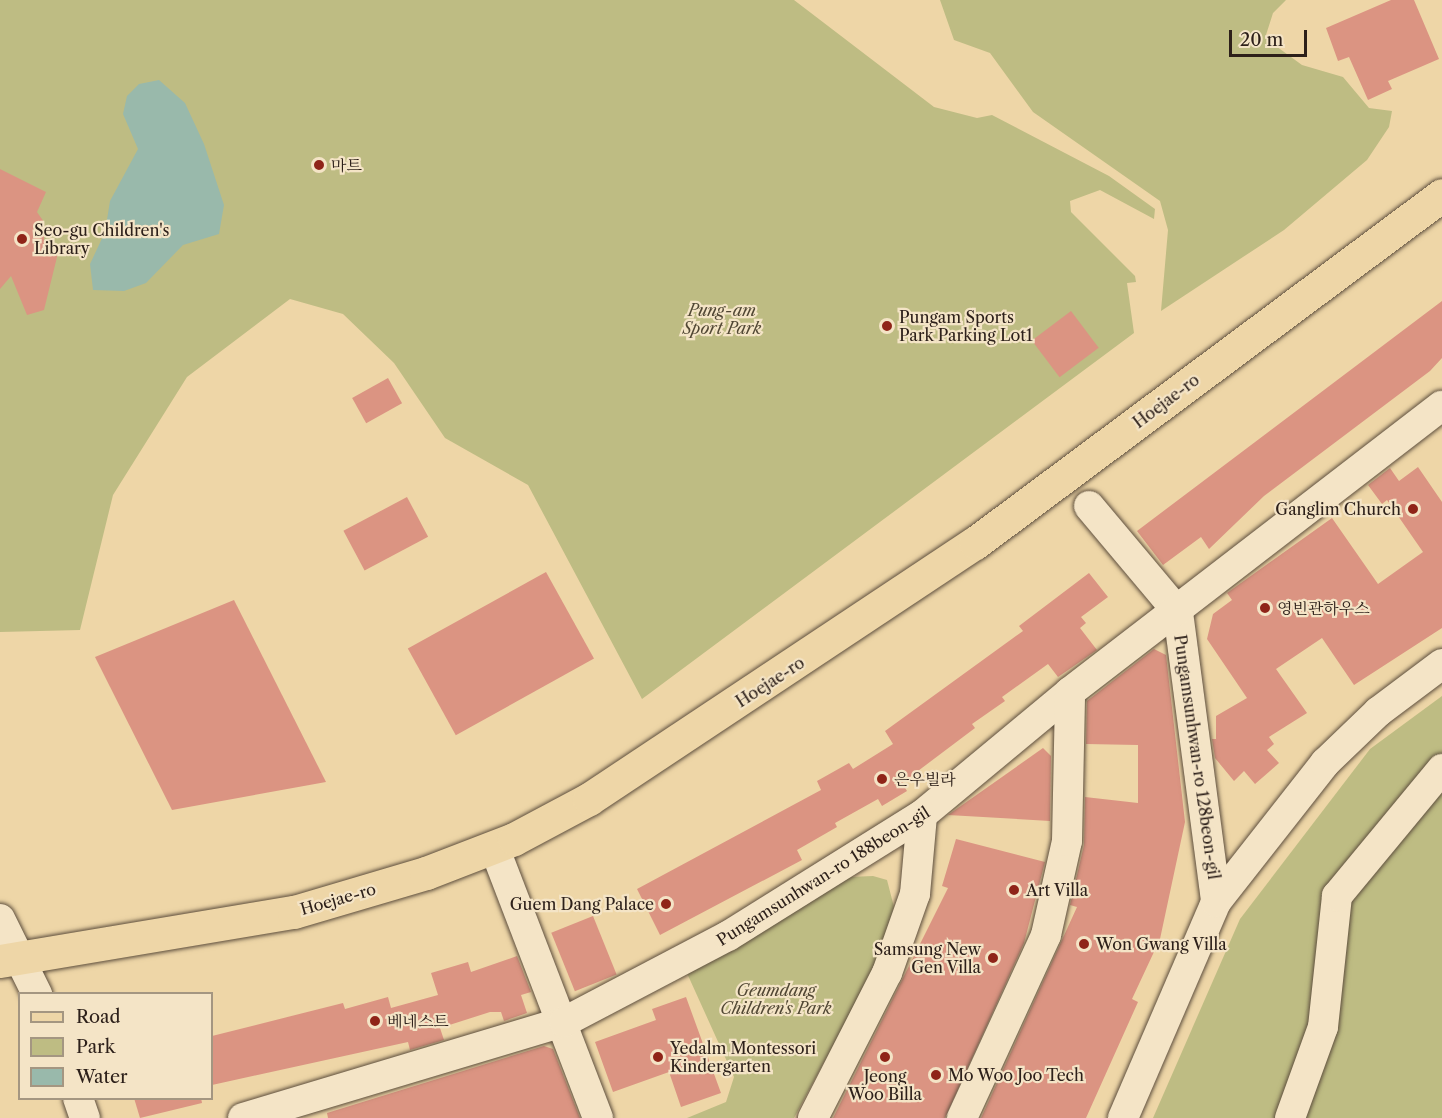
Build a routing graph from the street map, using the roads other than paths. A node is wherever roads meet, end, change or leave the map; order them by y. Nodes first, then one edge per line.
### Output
1 (1442, 195) edge
2 (1442, 406) edge
3 (1089, 506) dead end
4 (1178, 612) junction
5 (1442, 664) edge
6 (1070, 692) junction
7 (1442, 769) edge
8 (922, 815) junction
9 (494, 847) junction
10 (1216, 902) junction
11 (0, 919) edge
12 (11, 960) edge
13 (36, 992) edge
14 (564, 1022) junction
15 (79, 1100) edge
16 (85, 1118) edge
17 (243, 1118) edge
18 (598, 1118) edge
19 (813, 1118) edge
20 (962, 1118) edge
21 (1124, 1118) edge
22 (1290, 1118) edge

1 - 9 main road, Hoejae-ro
2 - 4 street, Pungamsunhwan-ro 188beon-gil
3 - 4 street
4 - 6 street, Pungamsunhwan-ro 188beon-gil
4 - 10 street, Pungamsunhwan-ro 128beon-gil
5 - 10 street, Pungamsunhwan-ro 128beon-gil
6 - 8 street, Pungamsunhwan-ro 188beon-gil
6 - 20 street
7 - 22 street
8 - 14 street, Pungamsunhwan-ro 188beon-gil
8 - 19 street
9 - 12 main road, Hoejae-ro
9 - 14 street
10 - 21 street, Pungamsunhwan-ro 128beon-gil
11 - 12 street
12 - 13 street
14 - 17 street, Pungamsunhwan-ro 188beon-gil
14 - 18 street
15 - 16 street

